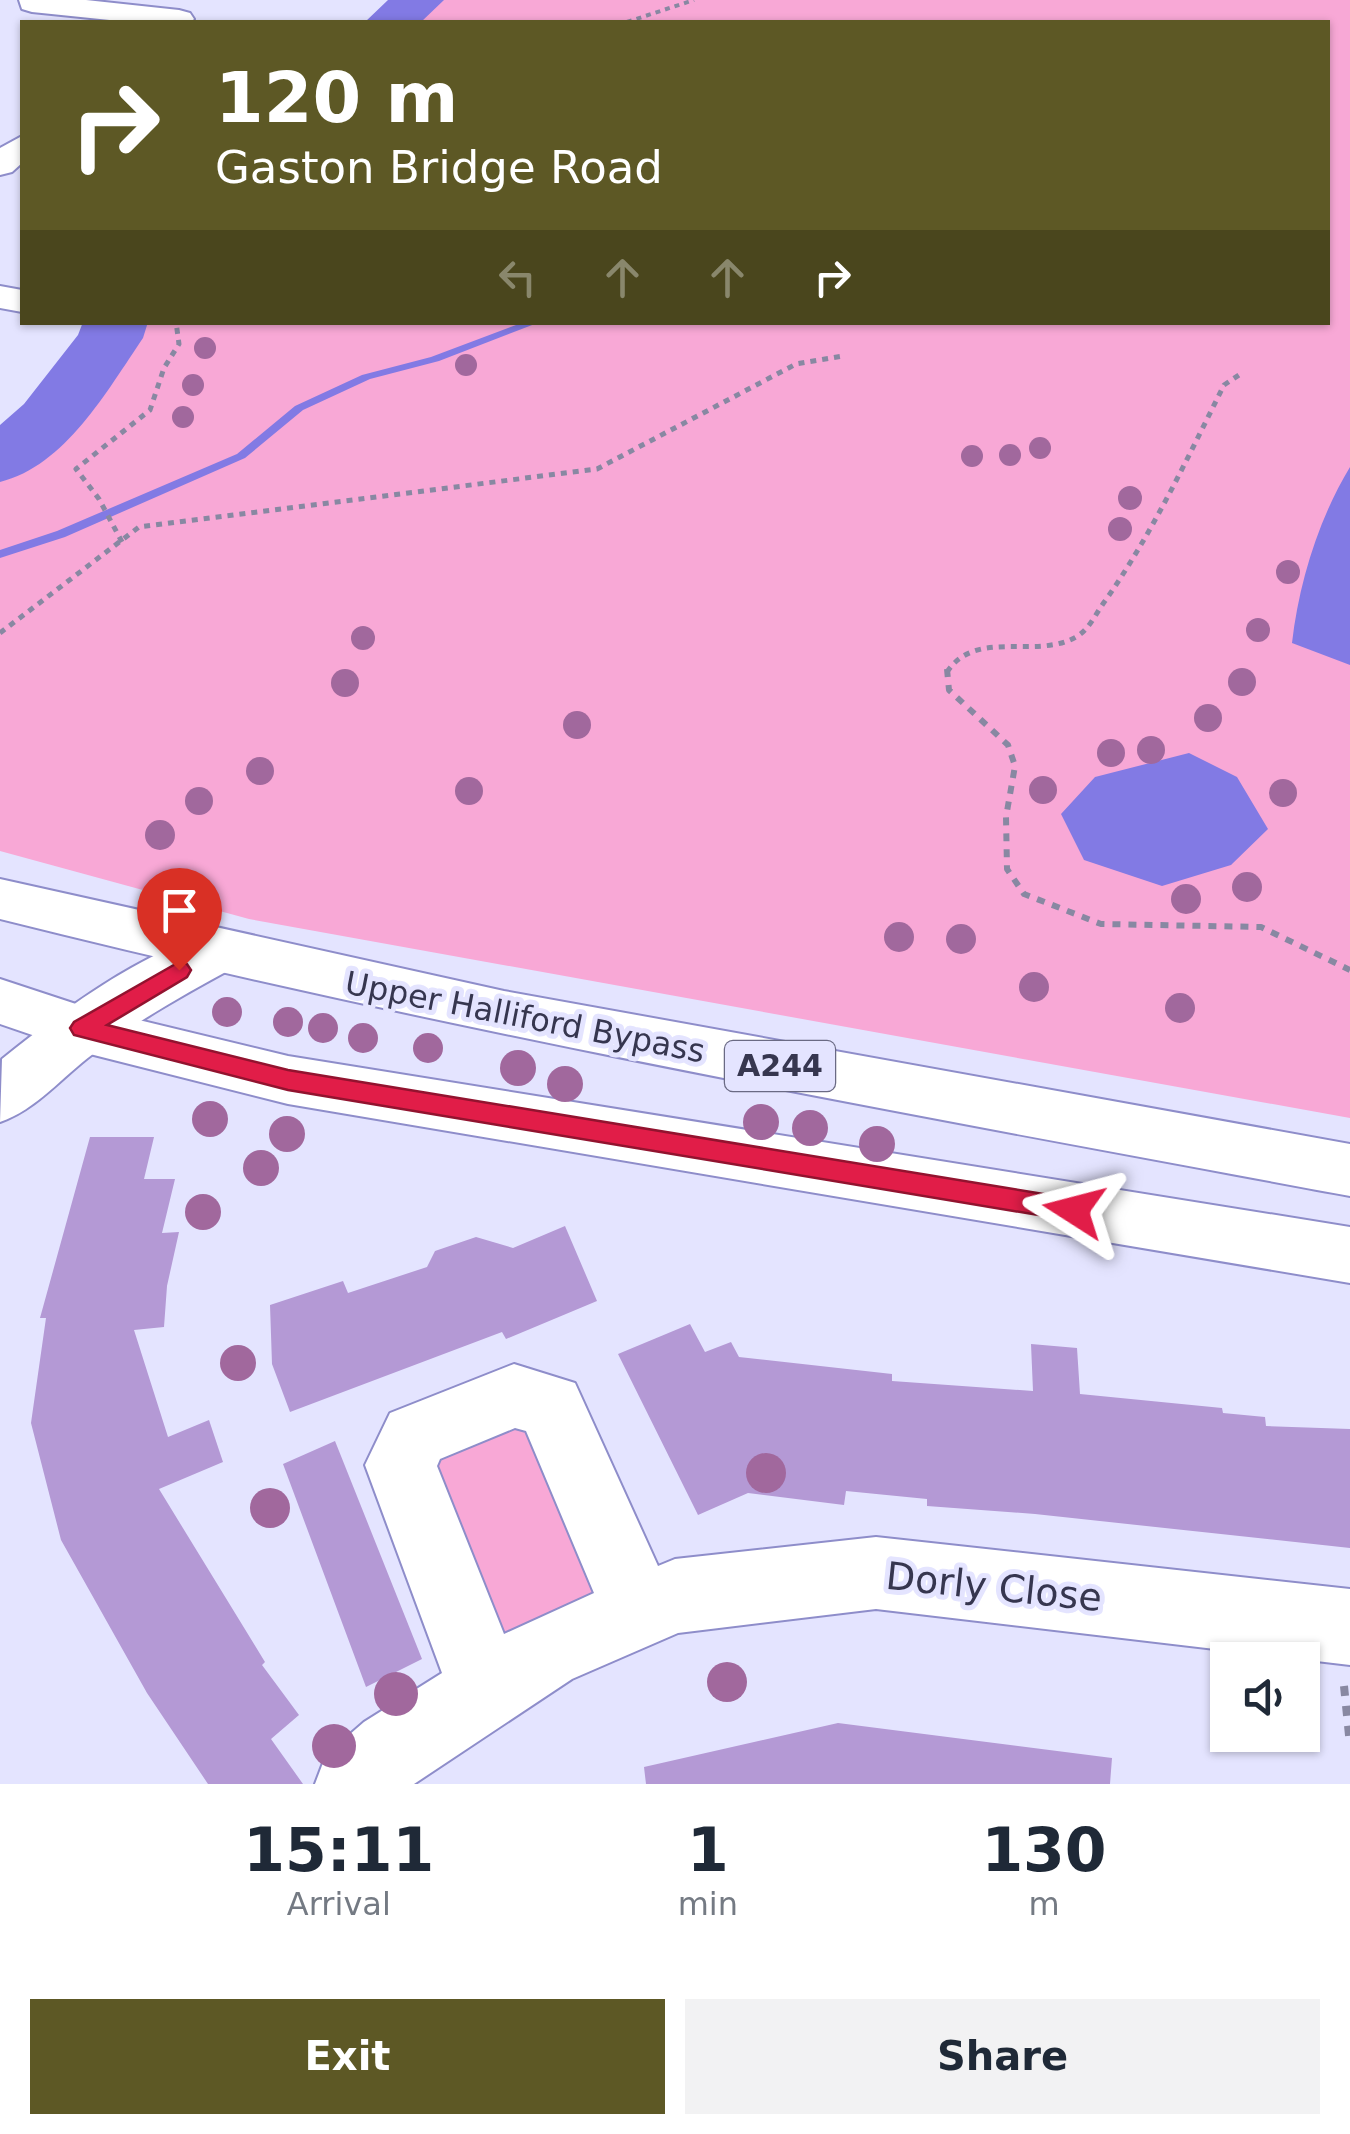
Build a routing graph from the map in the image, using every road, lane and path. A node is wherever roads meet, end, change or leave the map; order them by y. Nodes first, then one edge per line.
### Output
1 (203, 0) edge
2 (694, 0) edge
3 (28, 6) edge
4 (169, 20) edge
5 (180, 20) edge
6 (633, 20) edge
7 (20, 148) edge
8 (0, 165) edge
9 (177, 325) edge
10 (843, 356) dead end
11 (1239, 374) dead end
12 (122, 542) junction
13 (0, 633) edge
14 (0, 899) edge
15 (213, 953) junction
16 (1350, 970) edge
17 (0, 1001) edge
18 (82, 1028) junction
19 (0, 1098) edge
20 (1350, 1170) edge
21 (1350, 1255) edge
22 (640, 1610) junction
23 (1350, 1627) edge
24 (487, 1688) junction
25 (355, 1784) edge

1 - 5 main road
2 - 6 path
3 - 4 main road
7 - 8 main road
9 - 12 path
10 - 12 path
11 - 16 path
12 - 13 path
14 - 15 main road, Upper Halliford Bypass / A244
15 - 18 main road
15 - 20 main road, Upper Halliford Bypass / A244
17 - 18 main road
18 - 19 main road
18 - 21 main road
22 - 23 main road, Dorly Close
22 - 24 main road, Dorly Close
22 - 24 main road
24 - 25 main road, Dorly Close

